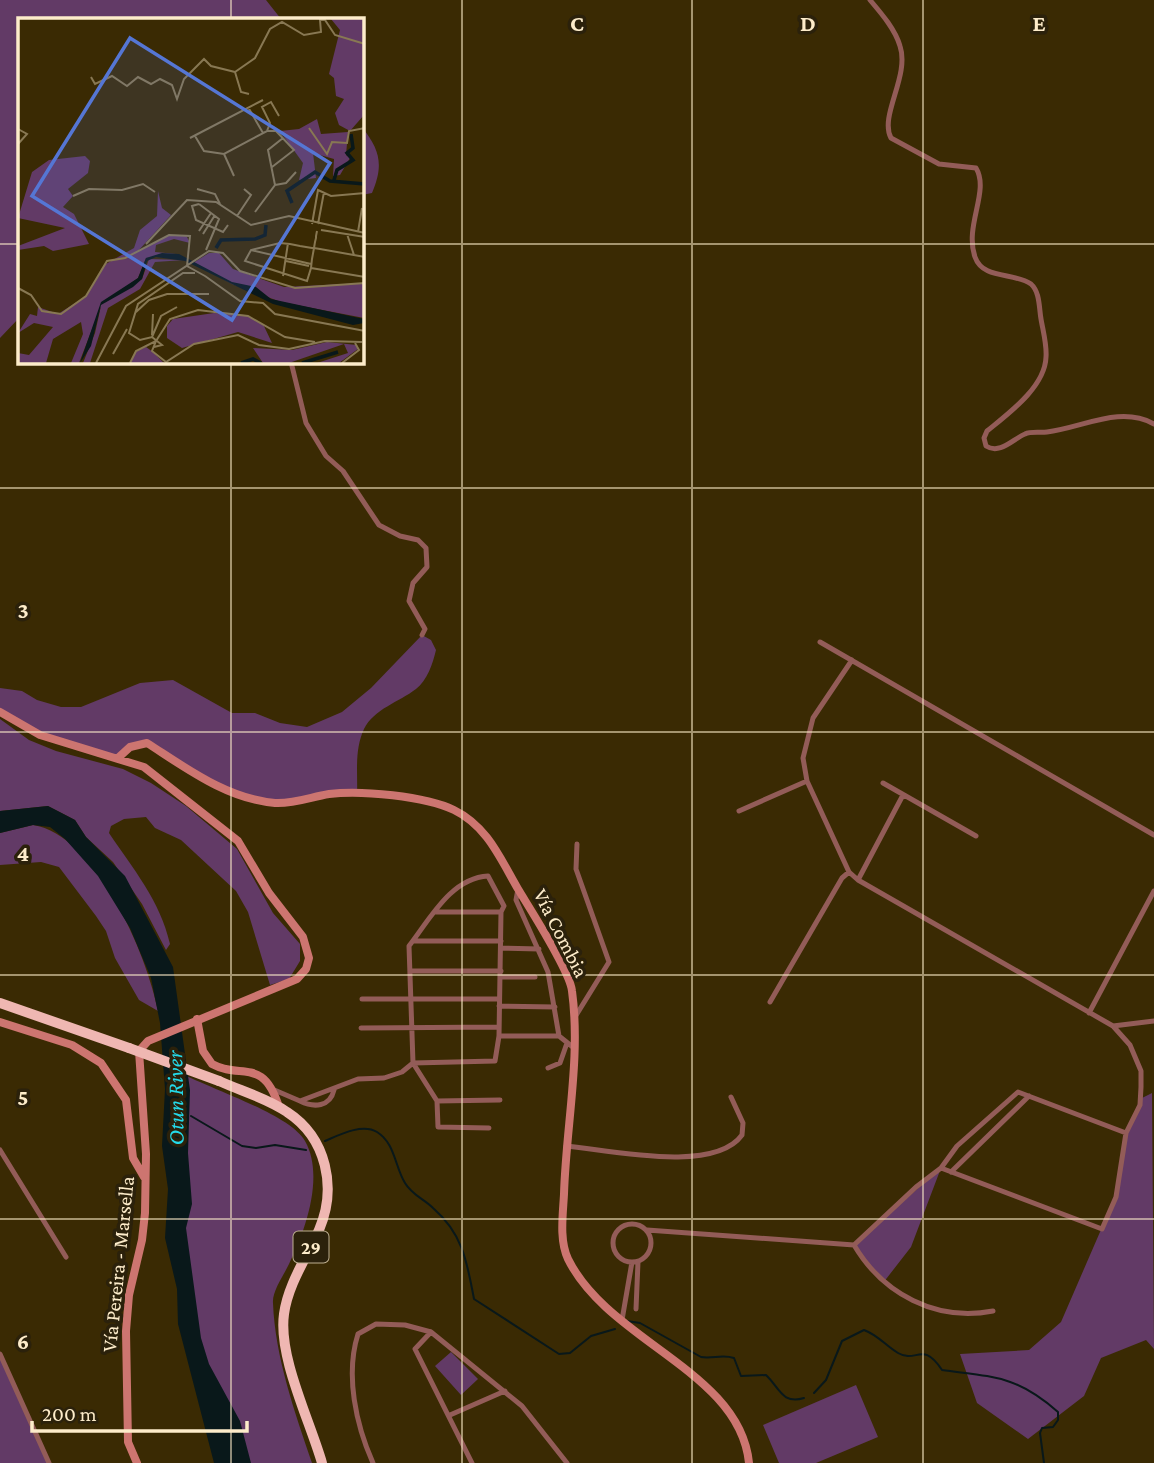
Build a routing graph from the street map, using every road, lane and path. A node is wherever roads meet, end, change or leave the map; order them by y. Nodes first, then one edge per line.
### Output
1 (870, 0) edge
2 (291, 364) edge
3 (1154, 424) edge
4 (422, 635) dead end
5 (820, 642) dead end
6 (852, 660) junction
7 (0, 712) edge
8 (118, 758) junction
9 (807, 781) junction
10 (883, 783) dead end
11 (903, 795) junction
12 (739, 811) dead end
13 (1154, 835) edge
14 (976, 836) dead end
15 (577, 844) dead end
16 (849, 872) junction
17 (858, 880) junction
18 (518, 889) junction
19 (1154, 891) edge
20 (516, 900) junction
21 (503, 909) junction
22 (435, 912) junction
23 (413, 941) junction
24 (501, 944) junction
25 (539, 948) junction
26 (410, 971) junction
27 (501, 974) junction
28 (535, 977) dead end
29 (362, 999) dead end
30 (411, 999) junction
31 (770, 1002) dead end
32 (0, 1003) edge
33 (499, 1003) junction
34 (555, 1007) junction
35 (1089, 1013) junction
36 (197, 1019) junction
37 (573, 1019) junction
38 (1154, 1021) edge
39 (0, 1022) edge
40 (1113, 1026) junction
41 (499, 1027) junction
42 (361, 1028) dead end
43 (412, 1028) junction
44 (499, 1036) junction
45 (559, 1036) junction
46 (571, 1045) junction
47 (413, 1063) junction
48 (548, 1068) dead end
49 (272, 1089) junction
50 (334, 1090) junction
51 (1029, 1096) junction
52 (731, 1097) dead end
53 (500, 1100) dead end
54 (300, 1101) junction
55 (437, 1101) junction
56 (279, 1107) junction
57 (489, 1128) dead end
58 (1126, 1133) junction
59 (566, 1146) junction
60 (0, 1150) edge
61 (941, 1168) junction
62 (951, 1172) junction
63 (145, 1180) junction
64 (647, 1230) junction
65 (854, 1245) junction
66 (66, 1257) dead end
67 (635, 1262) junction
68 (636, 1309) dead end
69 (993, 1311) dead end
70 (621, 1323) junction
71 (431, 1332) junction
72 (0, 1354) edge
73 (505, 1391) junction
74 (450, 1415) junction
75 (49, 1463) edge
76 (137, 1463) edge
77 (322, 1463) edge
78 (373, 1463) edge
79 (472, 1463) edge
80 (567, 1463) edge
81 (749, 1463) edge

1 - 3 street
2 - 4 street
5 - 6 street
6 - 9 street
6 - 13 street
7 - 8 main road, Vía Pereira - Marsella
8 - 18 main road, Vía Combia
8 - 36 main road, Vía Pereira - Marsella
9 - 12 street
9 - 16 street
10 - 11 street
11 - 14 street
11 - 17 street
15 - 37 street
16 - 17 street
16 - 31 street
17 - 35 street
18 - 20 street
18 - 37 main road, Vía Combia
19 - 35 street
20 - 21 street
20 - 25 street
21 - 22 street
21 - 22 street
21 - 24 street
22 - 23 street
23 - 24 street
23 - 26 street
24 - 25 street
24 - 27 street
25 - 34 street
26 - 27 street
26 - 30 street
27 - 28 street
27 - 33 street
29 - 30 street
30 - 33 street
30 - 43 street
32 - 56 highway, 29, bridge
33 - 34 street
33 - 41 street
34 - 45 street
35 - 40 street
36 - 49 main road
36 - 63 main road, Vía Pereira - Marsella
37 - 46 main road, Vía Combia
38 - 40 street
39 - 63 main road
40 - 58 street
41 - 43 street
41 - 44 street
42 - 43 street
43 - 47 street
44 - 45 street
44 - 47 street
45 - 46 street
46 - 48 street
46 - 59 main road, Vía Combia
47 - 50 street
47 - 55 street
49 - 54 street
49 - 56 main road
50 - 54 street
50 - 54 street
51 - 58 street
51 - 61 street
51 - 62 street
52 - 59 street
53 - 55 street
55 - 57 street
56 - 77 highway, 29
58 - 62 street
59 - 70 main road, Vía Combia
60 - 66 street
61 - 62 street
61 - 65 street
63 - 76 main road, Vía Pereira - Marsella
64 - 65 street
64 - 67 street
64 - 67 street
65 - 69 street
67 - 68 street
67 - 70 street
70 - 81 main road, Vía Combia
71 - 73 street
71 - 74 street
71 - 78 street
72 - 75 street
73 - 74 street
73 - 80 street
74 - 79 street

